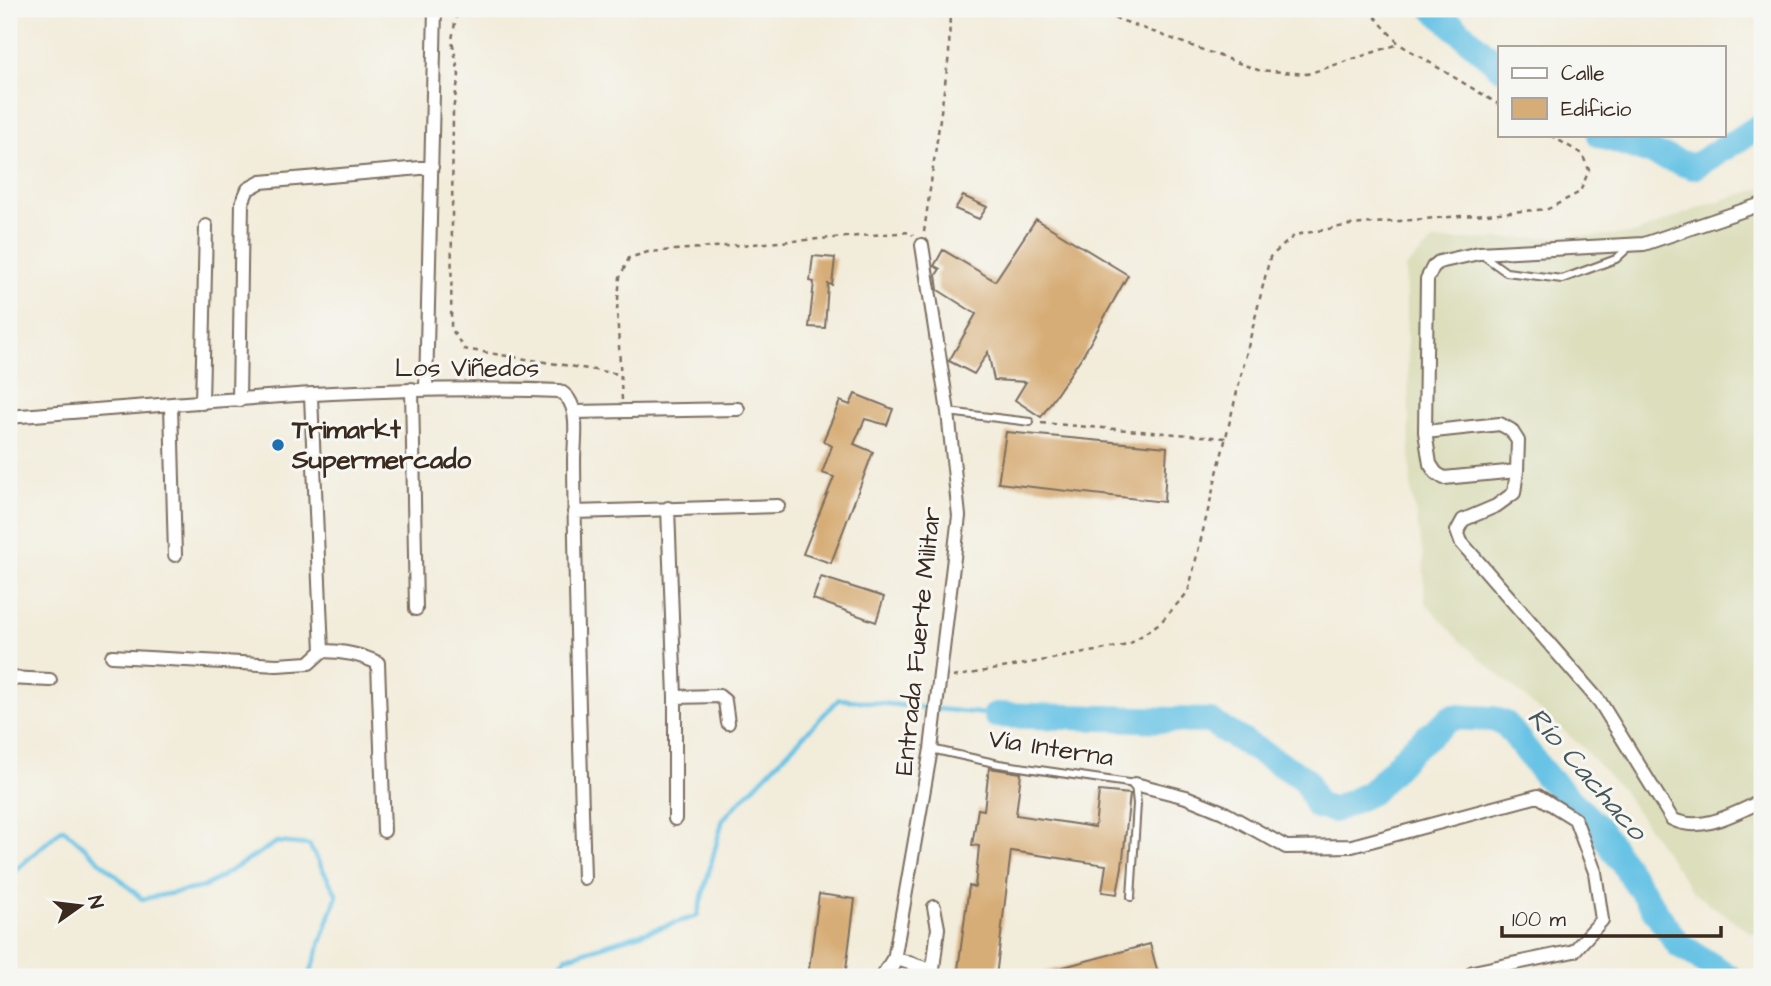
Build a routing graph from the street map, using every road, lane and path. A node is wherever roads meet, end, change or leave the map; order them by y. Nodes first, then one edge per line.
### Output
1 (435, 9) edge
2 (467, 9) edge
3 (950, 9) edge
4 (1075, 9) edge
5 (1368, 9) edge
6 (1399, 44) junction
7 (1498, 104) edge
8 (1552, 136) edge
9 (432, 167) junction
10 (1762, 204) edge
11 (206, 226) dead end
12 (922, 245) junction
13 (1631, 245) junction
14 (1479, 253) junction
15 (619, 374) junction
16 (412, 389) junction
17 (426, 389) junction
18 (311, 396) junction
19 (239, 400) junction
20 (202, 403) junction
21 (171, 405) junction
22 (738, 409) dead end
23 (623, 410) junction
24 (574, 412) junction
25 (948, 412) junction
26 (9, 417) edge
27 (1030, 422) joint
28 (1425, 432) junction
29 (1226, 438) junction
30 (1517, 471) junction
31 (778, 506) dead end
32 (668, 508) junction
33 (574, 512) junction
34 (175, 555) dead end
35 (416, 609) dead end
36 (322, 651) junction
37 (112, 656) dead end
38 (9, 678) edge
39 (50, 680) dead end
40 (939, 682) junction
41 (675, 697) junction
42 (727, 723) dead end
43 (931, 747) junction
44 (1135, 783) junction
45 (1762, 801) edge
46 (675, 820) dead end
47 (384, 831) dead end
48 (584, 878) dead end
49 (1132, 897) dead end
50 (934, 907) dead end
51 (894, 958) junction
52 (931, 974) edge
53 (882, 977) edge
54 (891, 977) edge
55 (1469, 977) edge

1 - 9 street
2 - 15 path
3 - 12 path
4 - 6 path
5 - 6 path
6 - 7 path
8 - 29 path
9 - 17 street
9 - 19 street
10 - 13 street
11 - 20 street
12 - 15 path
12 - 25 street, Entrada Fuerte Militar
13 - 14 street
13 - 14 lane
14 - 28 street
15 - 23 path
16 - 17 street, Los Viñedos
16 - 18 street, Los Viñedos
16 - 35 street
17 - 24 street, Los Viñedos
18 - 19 street, Los Viñedos
18 - 36 street
19 - 20 street, Los Viñedos
20 - 21 street, Los Viñedos
21 - 26 street, Los Viñedos
21 - 34 street
22 - 23 street
23 - 24 street
24 - 33 street
25 - 27 lane
25 - 40 street, Entrada Fuerte Militar
27 - 29 path
28 - 30 street
28 - 30 street
29 - 40 path
30 - 45 street
31 - 32 street
32 - 33 street
32 - 41 street
33 - 48 street
36 - 37 street
36 - 47 street
38 - 39 street
40 - 43 street, Entrada Fuerte Militar
41 - 42 street
41 - 46 street
43 - 44 lane, Vía Interna
43 - 51 street, Entrada Fuerte Militar
44 - 49 lane, Vía Interna
44 - 55 street
50 - 52 street
51 - 52 street
51 - 53 street, Entrada Fuerte Militar
51 - 54 street, Entrada Fuerte Militar

